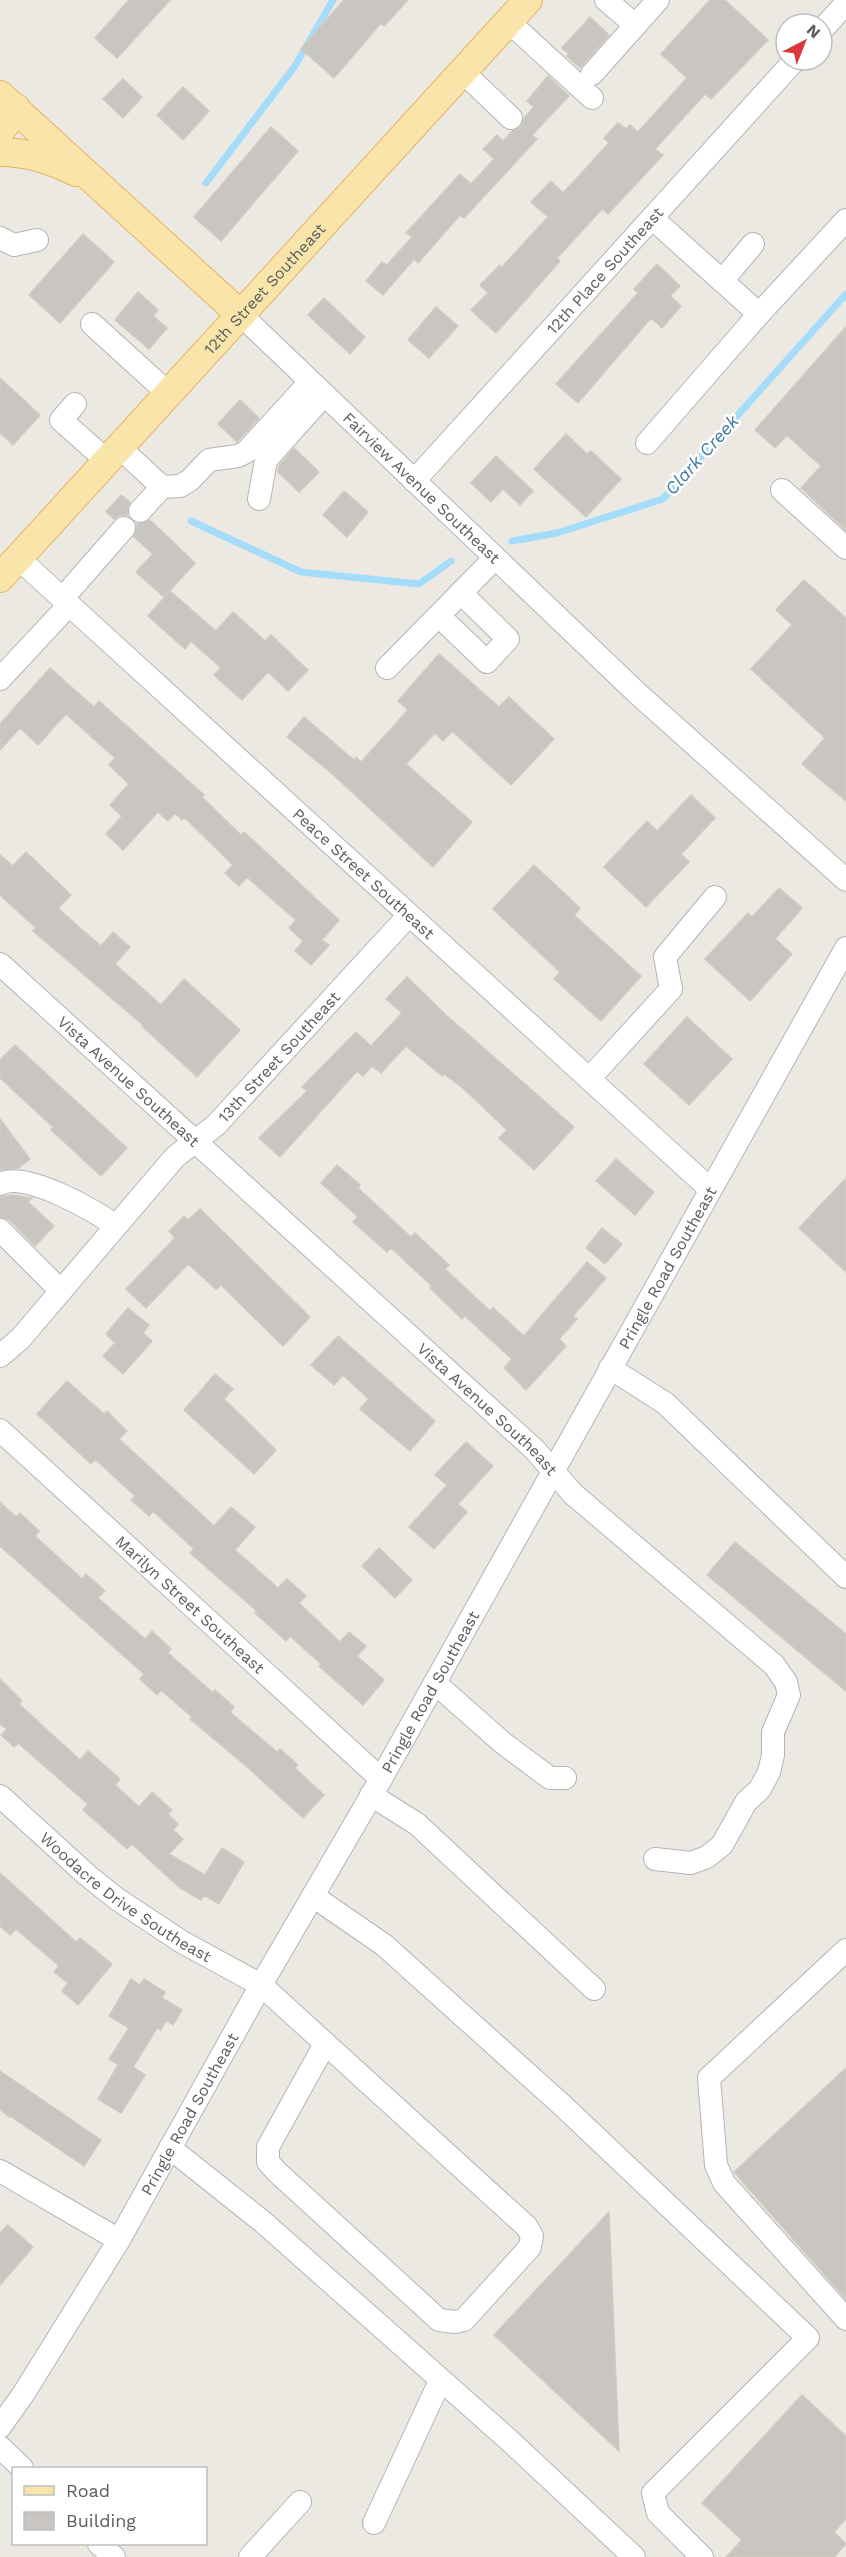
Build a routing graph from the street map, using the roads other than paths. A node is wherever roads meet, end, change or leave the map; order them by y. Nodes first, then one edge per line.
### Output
1 (528, 0) edge
2 (606, 0) edge
3 (658, 0) edge
4 (846, 3) edge
5 (834, 16) edge
6 (508, 22) junction
7 (635, 25) junction
8 (463, 72) junction
9 (784, 72) edge
10 (592, 74) dead end
11 (592, 98) dead end
12 (8, 102) edge
13 (511, 118) dead end
14 (0, 132) edge
15 (0, 152) edge
16 (99, 184) junction
17 (652, 218) junction
18 (846, 220) edge
19 (0, 238) edge
20 (37, 240) dead end
21 (753, 244) dead end
22 (722, 281) junction
23 (241, 315) junction
24 (759, 315) junction
25 (92, 324) dead end
26 (317, 388) junction
27 (169, 394) junction
28 (75, 404) dead end
29 (647, 444) dead end
30 (113, 454) junction
31 (414, 481) junction
32 (162, 487) junction
33 (782, 490) dead end
34 (259, 500) dead end
35 (140, 511) dead end
36 (124, 528) dead end
37 (846, 548) edge
38 (495, 558) junction
39 (8, 562) edge
40 (461, 593) junction
41 (66, 602) junction
42 (439, 616) junction
43 (387, 668) dead end
44 (2, 674) edge
45 (846, 880) edge
46 (715, 897) dead end
47 (409, 915) junction
48 (846, 948) edge
49 (0, 964) edge
50 (589, 1079) junction
51 (195, 1141) junction
52 (0, 1184) edge
53 (710, 1189) junction
54 (116, 1226) junction
55 (0, 1230) edge
56 (61, 1291) junction
57 (0, 1356) edge
58 (610, 1368) junction
59 (0, 1430) edge
60 (553, 1471) junction
61 (846, 1577) edge
62 (435, 1683) junction
63 (565, 1778) dead end
64 (376, 1787) junction
65 (0, 1796) edge
66 (655, 1859) dead end
67 (312, 1896) junction
68 (846, 1950) edge
69 (261, 1985) junction
70 (594, 1989) dead end
71 (326, 2044) junction
72 (170, 2148) junction
73 (0, 2171) edge
74 (119, 2240) junction
75 (846, 2319) edge
76 (440, 2382) junction
77 (0, 2427) edge
78 (0, 2446) edge
79 (20, 2467) edge
80 (300, 2502) dead end
81 (374, 2523) dead end
82 (100, 2545) edge
83 (114, 2557) edge
84 (250, 2557) edge
85 (633, 2557) edge
86 (702, 2557) edge

1 - 6 main road, 12th Street Southeast
2 - 7 street
3 - 7 street
4 - 5 street
6 - 8 main road, 12th Street Southeast
6 - 11 street
7 - 10 street
8 - 13 street
8 - 23 main road, 12th Street Southeast
9 - 17 street, 12th Place Southeast
12 - 14 main road
12 - 16 main road, Fairview Avenue Southeast
15 - 16 main road
16 - 23 main road, Fairview Avenue Southeast
17 - 22 street
17 - 31 street, 12th Place Southeast
18 - 24 street
19 - 20 street
21 - 22 street
22 - 24 street
23 - 26 street, Fairview Avenue Southeast
23 - 27 main road, 12th Street Southeast
24 - 29 street
25 - 27 street
26 - 31 street, Fairview Avenue Southeast
26 - 32 street
26 - 34 street
27 - 30 main road, 12th Street Southeast
28 - 30 street
30 - 32 street
30 - 39 main road, 12th Street Southeast
31 - 38 street, Fairview Avenue Southeast
32 - 35 street
33 - 37 street
36 - 41 street
38 - 40 street
38 - 45 street, Fairview Avenue Southeast
39 - 41 street, Peace Street Southeast
40 - 42 street
40 - 42 street
41 - 44 street
41 - 47 street, Peace Street Southeast
42 - 43 street
46 - 50 street
47 - 50 street, Peace Street Southeast
47 - 51 street, 13th Street Southeast
48 - 53 street, Pringle Road Southeast
49 - 51 street, Vista Avenue Southeast
50 - 53 street, Peace Street Southeast
51 - 54 street, 13th Street Southeast
51 - 60 street, Vista Avenue Southeast
52 - 54 street
53 - 58 street, Pringle Road Southeast
54 - 56 street, 13th Street Southeast
55 - 56 street
56 - 57 street, 13th Street Southeast
58 - 60 street, Pringle Road Southeast
58 - 61 street
59 - 64 street, Marilyn Street Southeast
60 - 62 street, Pringle Road Southeast
60 - 66 street, Vista Avenue Southeast
62 - 63 street
62 - 64 street, Pringle Road Southeast
64 - 67 street, Pringle Road Southeast
64 - 70 street, Marilyn Street Southeast
65 - 69 street, Woodacre Drive Southeast
67 - 69 street, Pringle Road Southeast
67 - 86 street
68 - 75 street
69 - 71 street, Woodacre Drive Southeast
69 - 72 street, Pringle Road Southeast
71 - 71 street, Woodacre Drive Southeast
72 - 74 street, Pringle Road Southeast
72 - 76 street
73 - 74 street
74 - 77 street, Pringle Road Southeast
76 - 81 street
76 - 85 street
78 - 79 street
80 - 84 street
82 - 83 street

